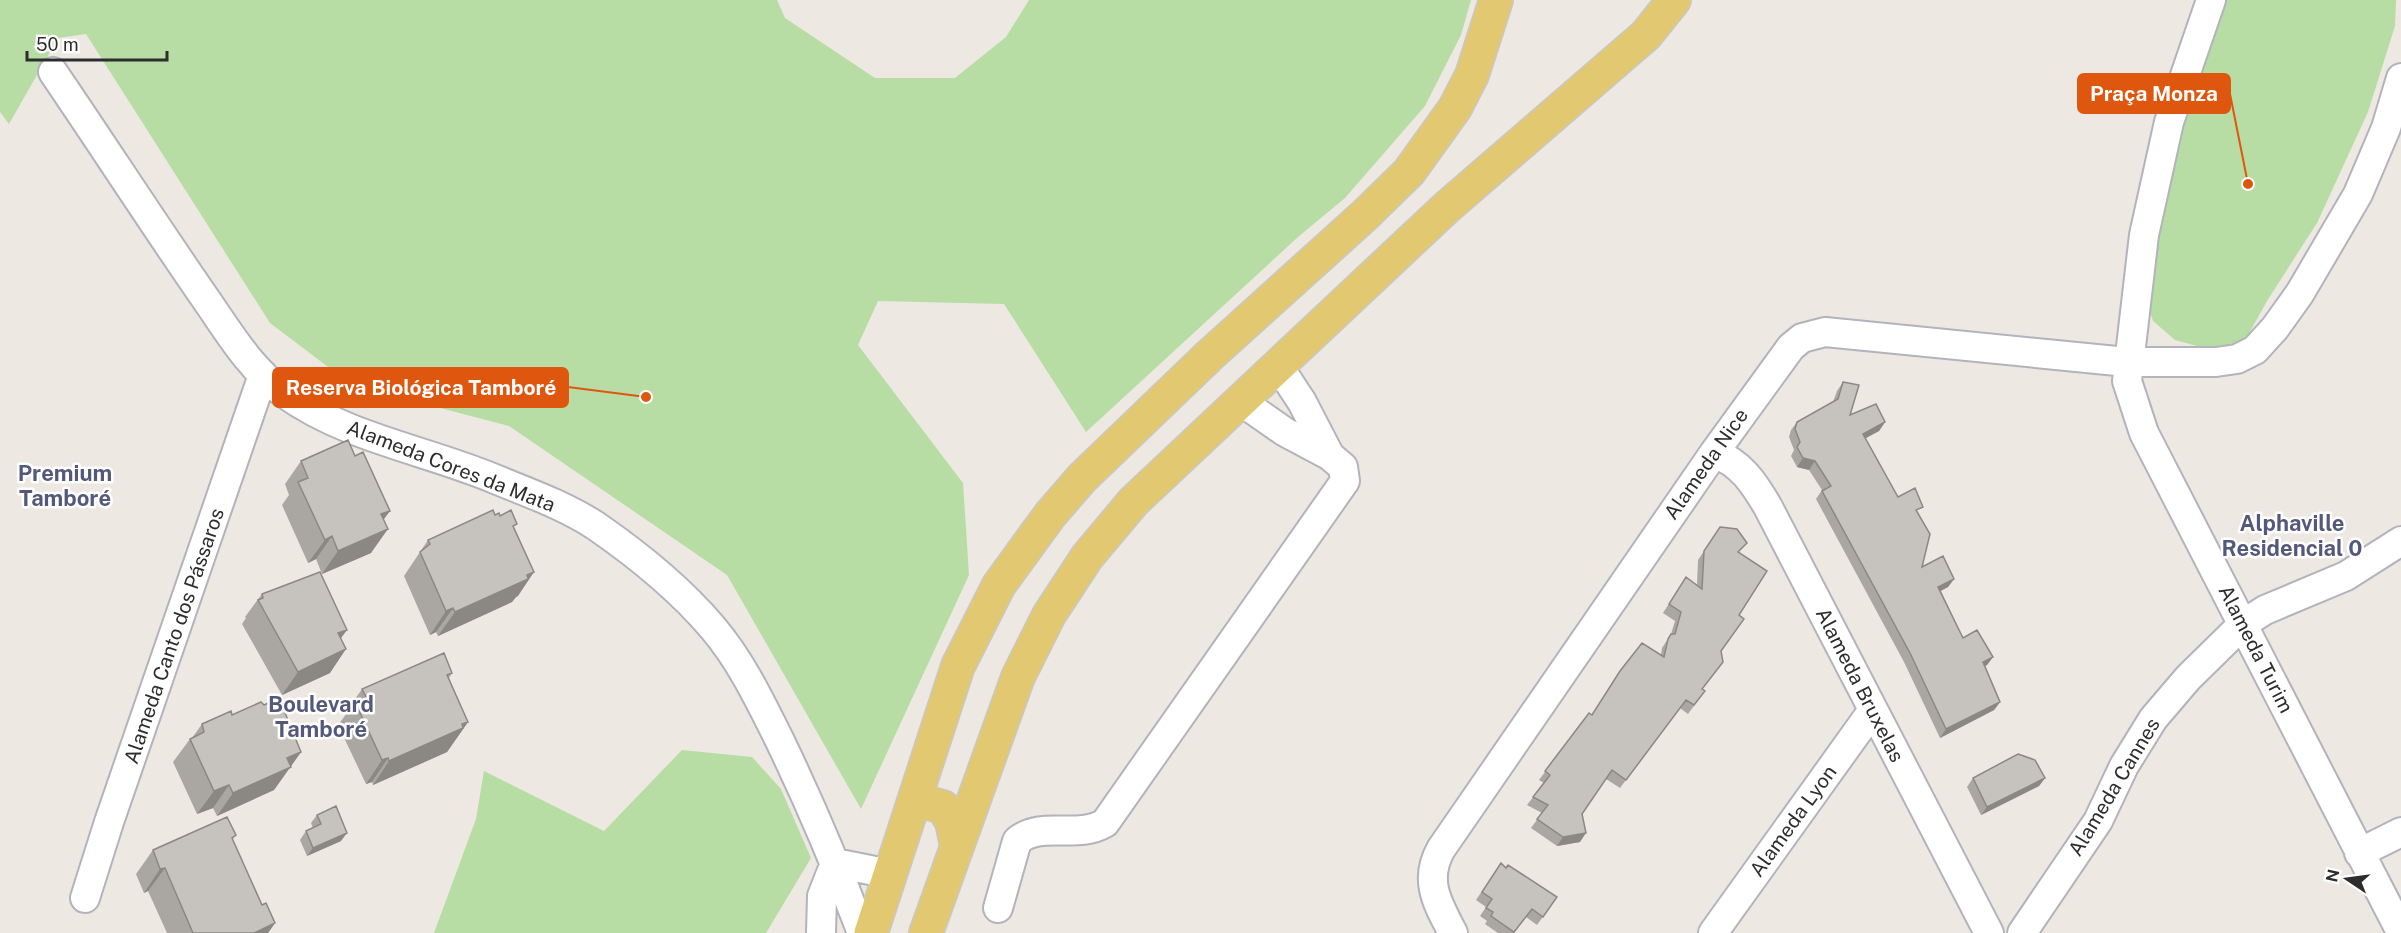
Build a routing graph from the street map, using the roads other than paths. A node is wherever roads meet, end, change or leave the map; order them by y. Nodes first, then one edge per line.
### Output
1 (1496, 0) edge
2 (1674, 0) edge
3 (2211, 0) edge
4 (53, 72) dead end
5 (2401, 78) edge
6 (2127, 362) junction
7 (1279, 367) junction
8 (263, 375) junction
9 (1242, 402) junction
10 (1714, 453) junction
11 (1330, 456) junction
12 (2401, 540) edge
13 (2243, 624) junction
14 (1873, 710) junction
15 (911, 810) junction
16 (2401, 832) edge
17 (957, 846) junction
18 (2359, 853) junction
19 (836, 863) junction
20 (890, 874) junction
21 (85, 898) dead end
22 (998, 908) dead end
23 (2401, 932) edge
24 (821, 933) edge
25 (862, 933) edge
26 (871, 933) edge
27 (926, 933) edge
28 (1453, 933) edge
29 (1713, 933) edge
30 (1989, 933) edge
31 (2022, 933) edge

1 - 15 main road
2 - 7 main road
3 - 6 street, Alameda Turim
4 - 8 street, Alameda Cores da Mata
5 - 6 street, Alameda Nice
6 - 10 street, Alameda Nice
6 - 13 street, Alameda Turim
7 - 9 main road
7 - 11 street
8 - 19 street, Alameda Cores da Mata
8 - 21 street, Alameda Canto dos Pássaros
9 - 11 street
9 - 17 main road
10 - 14 street, Alameda Bruxelas
10 - 28 street, Alameda Nice
11 - 22 street
12 - 13 street, Alameda Cannes
13 - 18 street, Alameda Turim
13 - 31 street, Alameda Cannes
14 - 29 street, Alameda Lyon
14 - 30 street, Alameda Bruxelas
15 - 17 main road
15 - 20 main road
16 - 18 street
17 - 27 main road
18 - 23 street, Alameda Turim
19 - 20 street
19 - 24 street
19 - 25 street, Alameda Cores da Mata
20 - 26 main road

